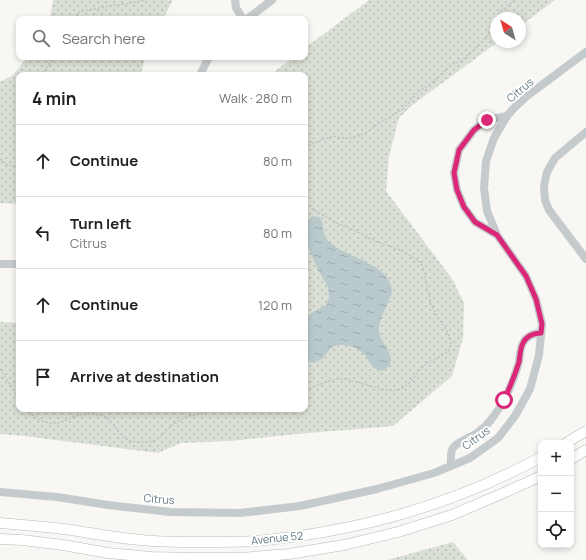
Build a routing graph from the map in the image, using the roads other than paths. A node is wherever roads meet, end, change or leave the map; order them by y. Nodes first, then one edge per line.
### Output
1 (235, 0) edge
2 (272, 0) edge
3 (241, 16) edge
4 (251, 16) edge
5 (586, 52) edge
6 (207, 60) edge
7 (201, 72) edge
8 (507, 116) junction
9 (586, 132) edge
10 (497, 235) junction
11 (586, 259) edge
12 (0, 264) edge
13 (16, 264) edge
14 (541, 333) junction
15 (586, 431) edge
16 (571, 440) edge
17 (586, 450) edge
18 (574, 457) edge
19 (538, 459) edge
20 (451, 465) junction
21 (538, 477) edge
22 (0, 492) edge
23 (0, 523) edge
24 (0, 539) edge

1 - 3 street
2 - 4 street
5 - 8 street, Citrus
6 - 7 street
8 - 10 street, Citrus
8 - 10 street
9 - 11 street
10 - 14 street, Citrus
12 - 13 street
14 - 20 street, Citrus
14 - 20 street
15 - 16 main road
17 - 18 main road
19 - 23 main road, Avenue 52
20 - 22 street, Citrus
21 - 24 main road, Avenue 52

